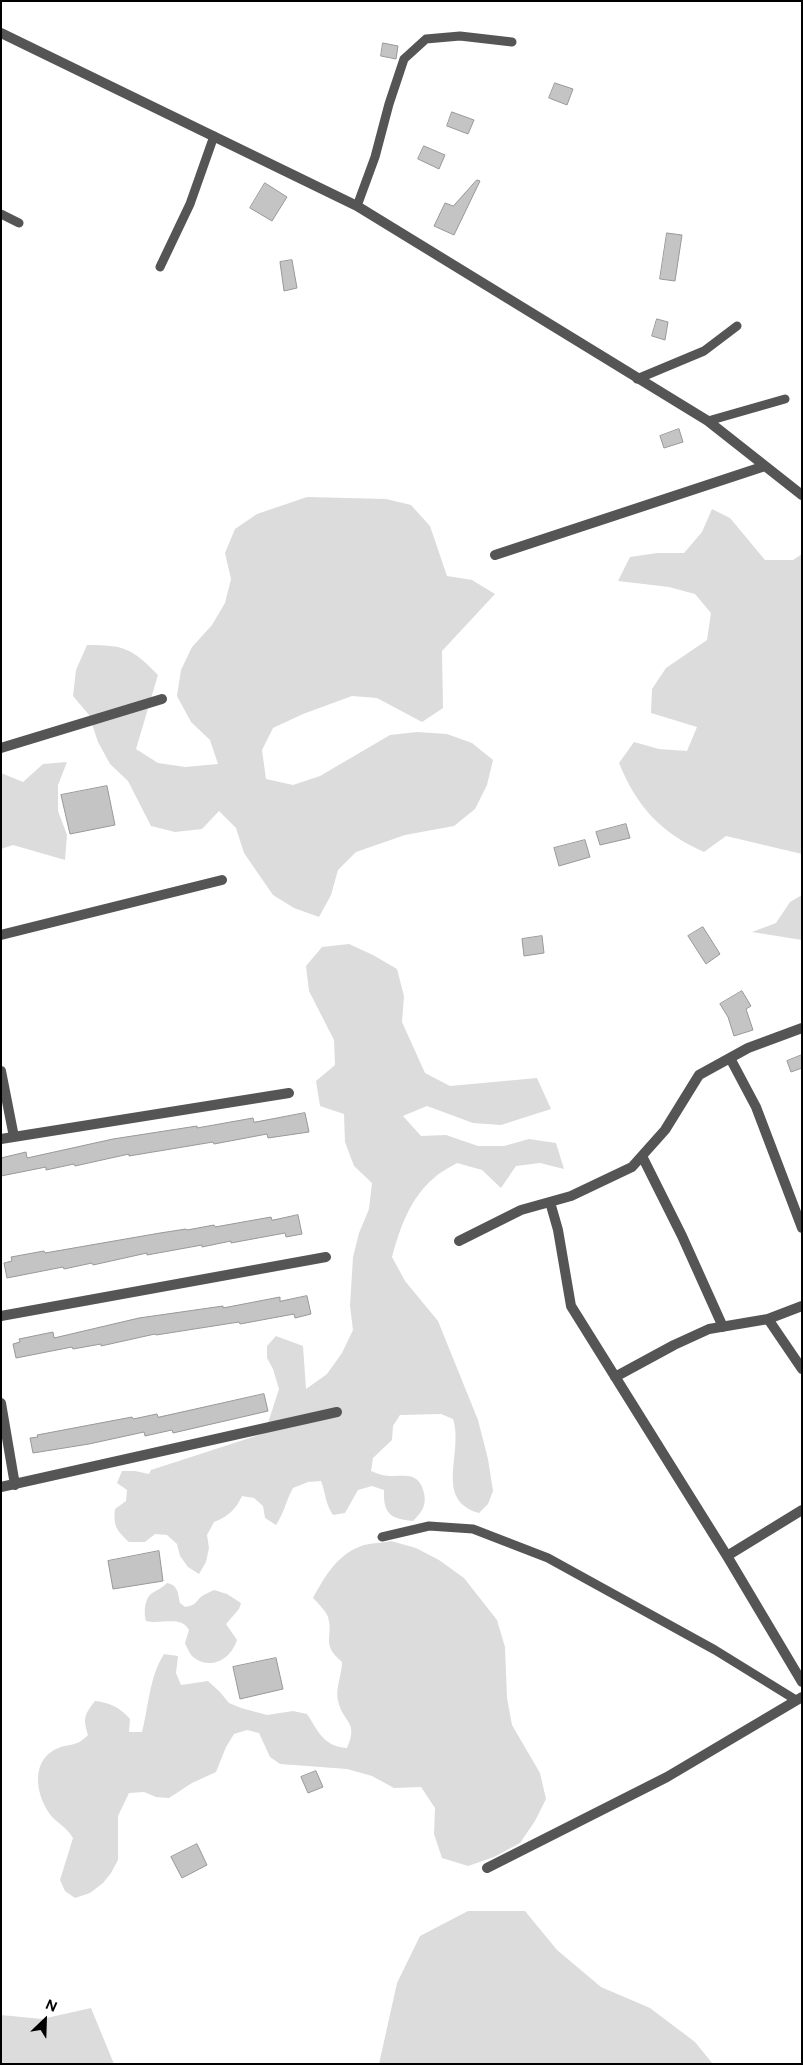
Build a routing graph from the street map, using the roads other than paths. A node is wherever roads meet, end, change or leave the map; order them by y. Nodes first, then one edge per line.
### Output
1 (1, 33) edge
2 (512, 42) dead end
3 (214, 136) junction
4 (358, 206) junction
5 (1, 214) edge
6 (19, 223) dead end
7 (160, 267) dead end
8 (737, 326) dead end
9 (637, 379) junction
10 (786, 399) dead end
11 (708, 421) junction
12 (765, 466) junction
13 (802, 495) edge
14 (495, 555) dead end
15 (162, 699) dead end
16 (1, 748) edge
17 (222, 880) dead end
18 (1, 935) edge
19 (802, 1028) edge
20 (730, 1058) junction
21 (1, 1071) edge
22 (289, 1093) dead end
23 (6, 1118) edge
24 (14, 1137) junction
25 (1, 1139) edge
26 (642, 1156) junction
27 (550, 1202) junction
28 (802, 1228) edge
29 (459, 1241) dead end
30 (326, 1257) dead end
31 (802, 1306) edge
32 (1, 1316) edge
33 (768, 1319) junction
34 (723, 1327) junction
35 (802, 1369) edge
36 (615, 1377) junction
37 (1, 1403) edge
38 (337, 1412) dead end
39 (15, 1485) junction
40 (1, 1487) edge
41 (802, 1510) edge
42 (382, 1536) dead end
43 (727, 1556) junction
44 (802, 1682) edge
45 (799, 1699) edge
46 (487, 1868) dead end

1 - 3 street
2 - 4 lane
3 - 4 street
3 - 7 lane
4 - 9 street
5 - 6 lane
8 - 9 lane
9 - 11 street
10 - 11 lane
11 - 12 street
12 - 13 street
12 - 14 street
15 - 16 street
17 - 18 street
19 - 20 street
20 - 26 street
20 - 28 street
21 - 23 street
22 - 24 street
23 - 24 street
24 - 25 street
26 - 27 street
26 - 34 street
27 - 29 street
27 - 36 street
30 - 32 street
31 - 33 street
33 - 34 street
33 - 35 street
34 - 36 street
36 - 43 street
37 - 39 street
38 - 39 street
39 - 40 street
41 - 43 street
42 - 45 lane
43 - 44 street
45 - 46 street

